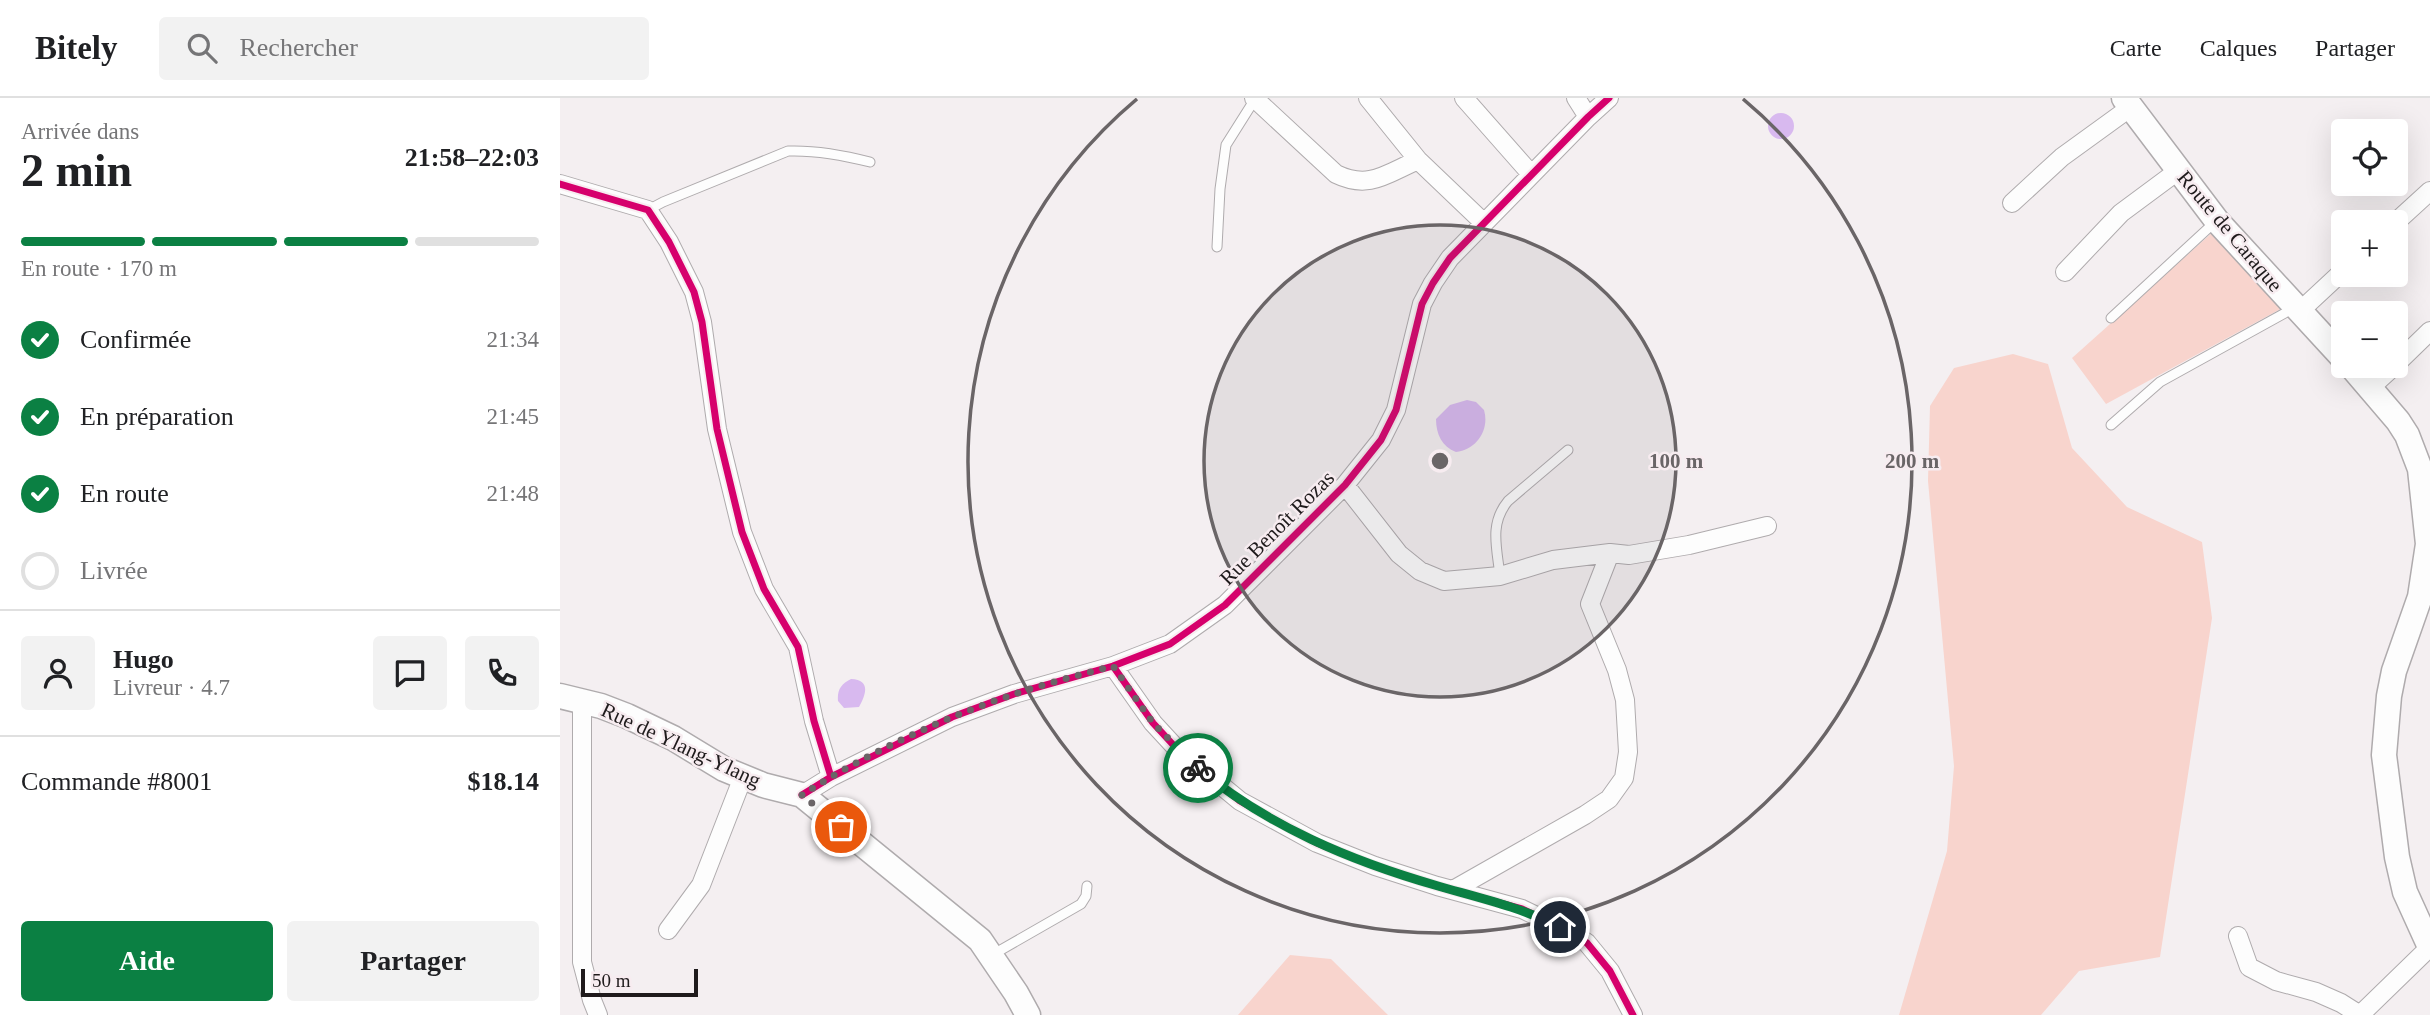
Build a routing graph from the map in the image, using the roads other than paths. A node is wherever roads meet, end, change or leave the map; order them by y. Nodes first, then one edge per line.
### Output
1 (1254, 98) edge
2 (1368, 98) edge
3 (1464, 98) edge
4 (1576, 98) edge
5 (1609, 98) edge
6 (2128, 103) edge
7 (1588, 117) junction
8 (1418, 160) junction
9 (870, 162) dead end
10 (2179, 170) junction
11 (1531, 174) junction
12 (560, 184) edge
13 (2430, 191) edge
14 (2012, 202) dead end
15 (649, 210) junction
16 (2408, 211) edge
17 (2217, 221) junction
18 (1484, 223) junction
19 (1217, 247) dead end
20 (2065, 272) dead end
21 (2331, 281) edge
22 (2298, 309) junction
23 (2111, 318) dead end
24 (2430, 331) edge
25 (2331, 345) edge
26 (2408, 352) edge
27 (2362, 378) edge
28 (2381, 378) edge
29 (2371, 387) junction
30 (2111, 425) dead end
31 (1567, 450) dead end
32 (2425, 473) edge
33 (1345, 485) junction
34 (1767, 526) dead end
35 (1610, 553) junction
36 (1500, 576) junction
37 (1113, 666) junction
38 (571, 699) edge
39 (831, 776) junction
40 (743, 777) junction
41 (802, 795) junction
42 (1087, 886) dead end
43 (1452, 890) junction
44 (668, 930) dead end
45 (2238, 936) dead end
46 (2430, 947) edge
47 (991, 956) junction
48 (598, 1015) edge
49 (1028, 1015) edge
50 (1633, 1015) edge
51 (2360, 1015) edge

1 - 8 street
1 - 19 lane
2 - 8 street
3 - 11 street
4 - 7 street
5 - 7 street, Rue Benoît Rozas
6 - 10 street, Route de Caraque
6 - 14 street
7 - 11 street, Rue Benoît Rozas
8 - 18 street
9 - 15 lane
10 - 17 street, Route de Caraque
10 - 20 street
11 - 18 street, Rue Benoît Rozas
12 - 15 street
13 - 16 street
15 - 39 street
17 - 22 street, Route de Caraque
17 - 23 lane
18 - 33 street, Rue Benoît Rozas
21 - 22 street
22 - 25 street, Route de Caraque
22 - 30 lane
24 - 26 street
27 - 29 street
28 - 29 street
29 - 32 street
31 - 36 lane
32 - 46 street
33 - 36 street
33 - 37 street, Rue Benoît Rozas
34 - 35 street
35 - 36 street
35 - 43 street
37 - 39 street, Rue Benoît Rozas
37 - 43 street
38 - 40 street, Rue de Ylang-Ylang
38 - 48 street
39 - 41 street, Rue Benoît Rozas
40 - 41 street, Rue de Ylang-Ylang
40 - 44 street
41 - 47 street
42 - 47 lane
43 - 50 street
45 - 51 street
46 - 51 street
47 - 49 street

